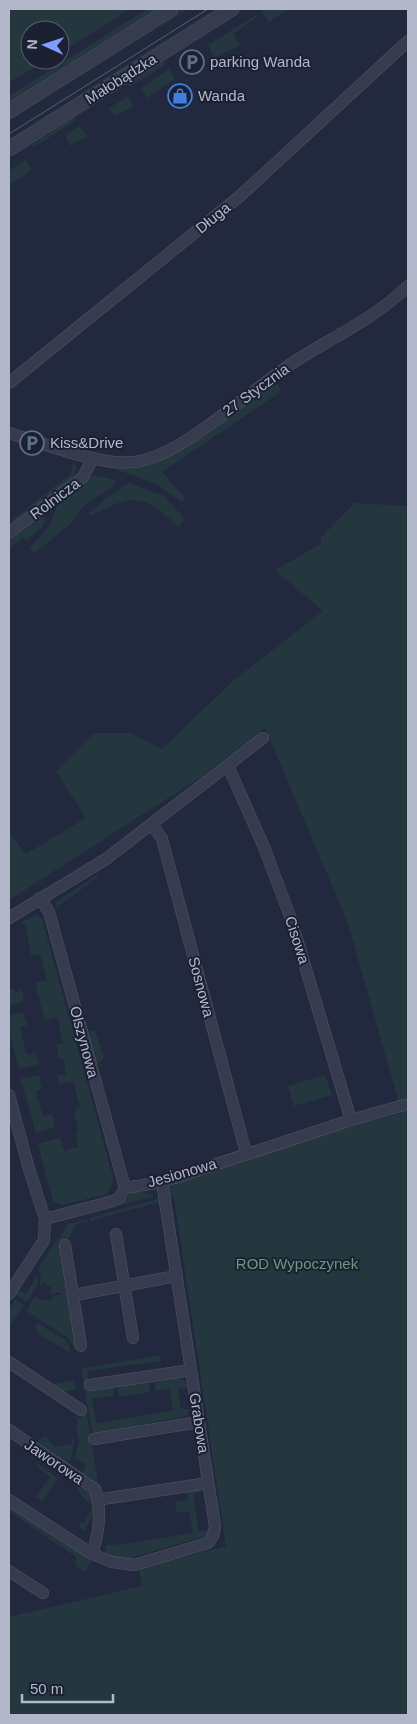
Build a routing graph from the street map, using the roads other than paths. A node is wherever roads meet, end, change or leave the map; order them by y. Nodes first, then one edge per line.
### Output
1 (171, 9) edge
2 (232, 9) edge
3 (408, 41) edge
4 (9, 111) edge
5 (9, 149) edge
6 (408, 286) edge
7 (9, 384) edge
8 (9, 433) edge
9 (93, 458) junction
10 (9, 533) edge
11 (264, 738) dead end
12 (228, 766) junction
13 (152, 824) junction
14 (40, 898) junction
15 (9, 918) edge
16 (9, 1095) edge
17 (404, 1105) dead end
18 (351, 1120) junction
19 (246, 1153) junction
20 (162, 1182) junction
21 (125, 1188) junction
22 (45, 1219) junction
23 (116, 1234) dead end
24 (65, 1245) dead end
25 (177, 1276) junction
26 (125, 1286) junction
27 (9, 1294) edge
28 (74, 1295) junction
29 (133, 1338) dead end
30 (81, 1346) dead end
31 (9, 1362) edge
32 (191, 1370) junction
33 (90, 1386) dead end
34 (81, 1410) dead end
35 (199, 1422) junction
36 (9, 1430) edge
37 (94, 1439) dead end
38 (208, 1483) junction
39 (103, 1499) dead end
40 (9, 1500) edge
41 (92, 1554) junction
42 (9, 1571) edge
43 (42, 1592) dead end

1 - 4 street
2 - 5 street, Małobądzka
3 - 7 street, Długa
6 - 9 street, 27 Stycznia
8 - 9 street, 27 Stycznia
9 - 10 street, Rolnicza
11 - 12 street
12 - 13 street
12 - 18 street, Cisowa
13 - 14 street
13 - 19 street, Sosnowa
14 - 15 street
14 - 21 street, Olszynowa
16 - 22 street
17 - 18 street, Jesionowa
18 - 19 street, Jesionowa
19 - 20 street, Jesionowa
20 - 21 street, Jesionowa
20 - 25 street, Grabowa
21 - 22 street, Jesionowa
22 - 27 street
23 - 26 street
24 - 28 street
25 - 26 street
25 - 32 street, Grabowa
26 - 28 street
26 - 29 street
28 - 30 street
31 - 34 street
32 - 33 street
32 - 35 street, Grabowa
35 - 37 street
35 - 38 street, Grabowa
36 - 41 street, Jaworowa
38 - 39 street
38 - 41 street, Grabowa
40 - 41 street
42 - 43 street

